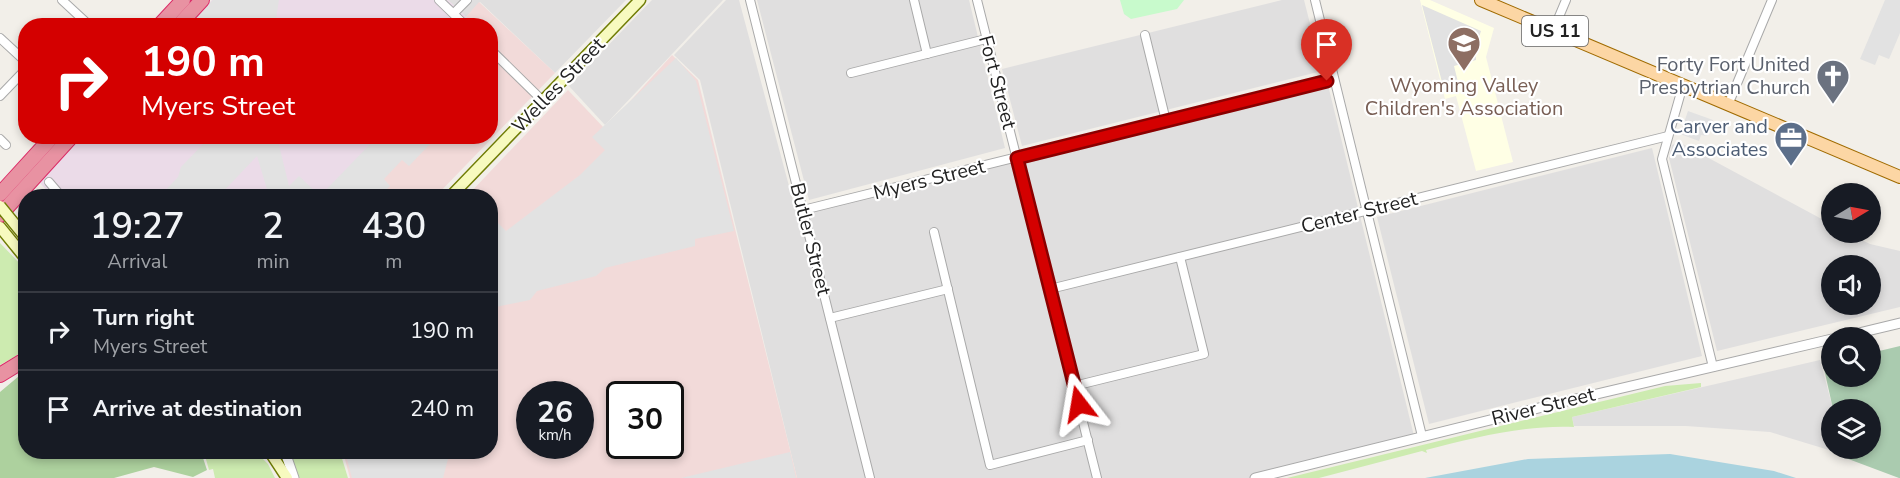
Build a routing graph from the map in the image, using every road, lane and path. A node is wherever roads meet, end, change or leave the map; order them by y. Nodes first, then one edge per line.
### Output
1 (62, 0) edge
2 (183, 0) edge
3 (202, 0) edge
4 (439, 0) edge
5 (466, 0) edge
6 (640, 0) edge
7 (750, 0) edge
8 (914, 0) edge
9 (977, 0) edge
10 (1315, 0) edge
11 (1481, 0) edge
12 (1566, 0) edge
13 (1772, 0) edge
14 (454, 13) junction
15 (81, 18) edge
16 (166, 18) edge
17 (185, 18) edge
18 (459, 18) edge
19 (1553, 30) junction
20 (1145, 34) dead end
21 (0, 38) edge
22 (987, 39) junction
23 (927, 54) junction
24 (18, 55) edge
25 (498, 58) edge
26 (851, 74) dead end
27 (18, 77) edge
28 (1334, 79) junction
29 (1683, 85) junction
30 (0, 96) edge
31 (543, 101) junction
32 (1728, 105) junction
33 (1166, 121) junction
34 (1668, 136) junction
35 (46, 144) edge
36 (65, 144) edge
37 (1017, 158) junction
38 (1900, 177) edge
39 (49, 182) dead end
40 (24, 189) edge
41 (55, 189) edge
42 (458, 189) edge
43 (0, 194) edge
44 (18, 195) edge
45 (0, 206) edge
46 (803, 210) junction
47 (1366, 210) junction
48 (0, 215) edge
49 (0, 227) edge
50 (18, 228) edge
51 (934, 232) dead end
52 (18, 250) edge
53 (1180, 257) junction
54 (948, 289) junction
55 (1050, 289) junction
56 (830, 318) junction
57 (1900, 323) edge
58 (1881, 328) edge
59 (1821, 342) edge
60 (18, 359) edge
61 (18, 364) edge
62 (1713, 367) junction
63 (4, 371) edge
64 (1074, 386) junction
65 (1422, 436) junction
66 (1088, 440) junction
67 (275, 459) edge
68 (279, 459) edge
69 (287, 459) edge
70 (287, 478) edge
71 (294, 478) edge
72 (870, 478) edge
73 (1097, 478) edge
74 (1256, 478) edge

1 - 15 street
2 - 16 highway
3 - 17 highway
4 - 14 street
5 - 14 street
6 - 31 main road, Welles Street
7 - 46 street, Butler Street
8 - 23 street
9 - 22 street, Fort Street
10 - 28 street
11 - 19 main road, US 11
12 - 19 street
13 - 32 street
14 - 18 street
19 - 29 main road, US 11
20 - 33 street
21 - 24 street
22 - 23 street
22 - 37 street, Fort Street
23 - 26 street
25 - 31 street
27 - 30 street
28 - 33 street, Myers Street
28 - 47 street
29 - 32 main road, US 11
29 - 34 street
31 - 42 main road, Welles Street
32 - 38 main road, US 11
33 - 37 street, Myers Street
34 - 47 street, Center Street
34 - 62 street
35 - 43 highway
36 - 40 highway
37 - 46 street, Myers Street
37 - 55 street, Fort Street
39 - 41 street
44 - 48 highway
45 - 50 main road, bridge
46 - 56 street, Butler Street
47 - 53 street, Center Street
47 - 65 street
49 - 52 main road
51 - 54 street
53 - 55 street, Center Street
53 - 64 street
54 - 56 street
54 - 66 street
55 - 64 street, Fort Street
56 - 72 street, Butler Street
57 - 58 street
59 - 62 street, River Street
60 - 63 highway
61 - 63 highway
62 - 65 street, River Street
64 - 66 street, Fort Street
65 - 74 street, River Street
66 - 73 street, Fort Street
67 - 70 main road
68 - 70 street
69 - 71 street

